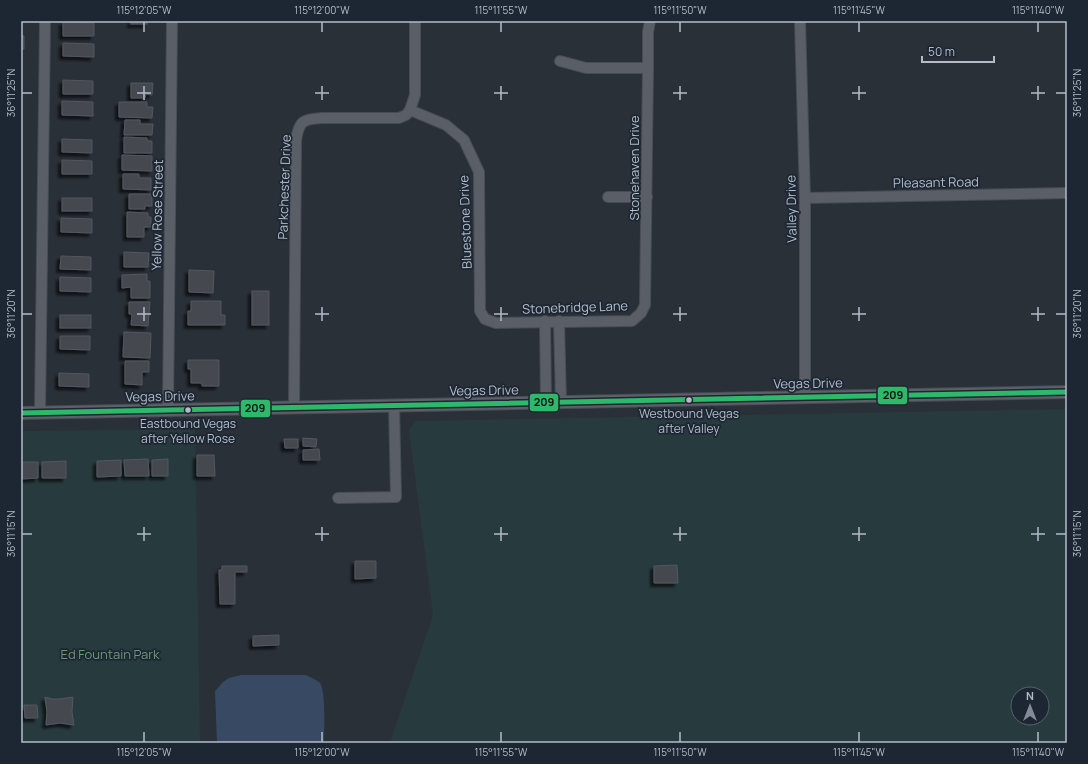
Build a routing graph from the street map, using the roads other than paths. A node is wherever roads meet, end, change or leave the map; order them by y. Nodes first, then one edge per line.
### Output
1 (45, 21) edge
2 (172, 21) edge
3 (415, 21) edge
4 (650, 21) edge
5 (800, 21) edge
6 (560, 61) dead end
7 (648, 68) junction
8 (410, 110) junction
9 (1067, 193) edge
10 (608, 197) dead end
11 (647, 197) junction
12 (805, 198) junction
13 (641, 313) joint
14 (485, 319) joint
15 (545, 321) junction
16 (559, 321) junction
17 (1067, 392) edge
18 (805, 397) junction
19 (546, 402) junction
20 (561, 402) junction
21 (394, 405) junction
22 (294, 407) junction
23 (168, 410) junction
24 (40, 412) junction
25 (21, 413) edge
26 (338, 498) dead end

1 - 24 street
2 - 23 street, Yellow Rose Street
3 - 8 street
4 - 7 street, Stonehaven Drive
5 - 12 street, Valley Drive
6 - 7 street
7 - 11 street, Stonehaven Drive
8 - 14 street, Bluestone Drive
8 - 22 street, Parkchester Drive
9 - 12 street, Pleasant Road
10 - 11 street
11 - 13 street, Stonehaven Drive
12 - 18 street, Valley Drive
13 - 16 street, Stonebridge Lane
14 - 15 street, Stonebridge Lane
15 - 16 street, Stonebridge Lane
15 - 19 street
16 - 20 street
17 - 18 main road, Vegas Drive
18 - 20 main road, Vegas Drive
19 - 20 main road, Vegas Drive
19 - 21 main road, Vegas Drive
21 - 22 main road, Vegas Drive
21 - 26 street
22 - 23 main road, Vegas Drive
23 - 24 main road, Vegas Drive
24 - 25 main road, Vegas Drive

